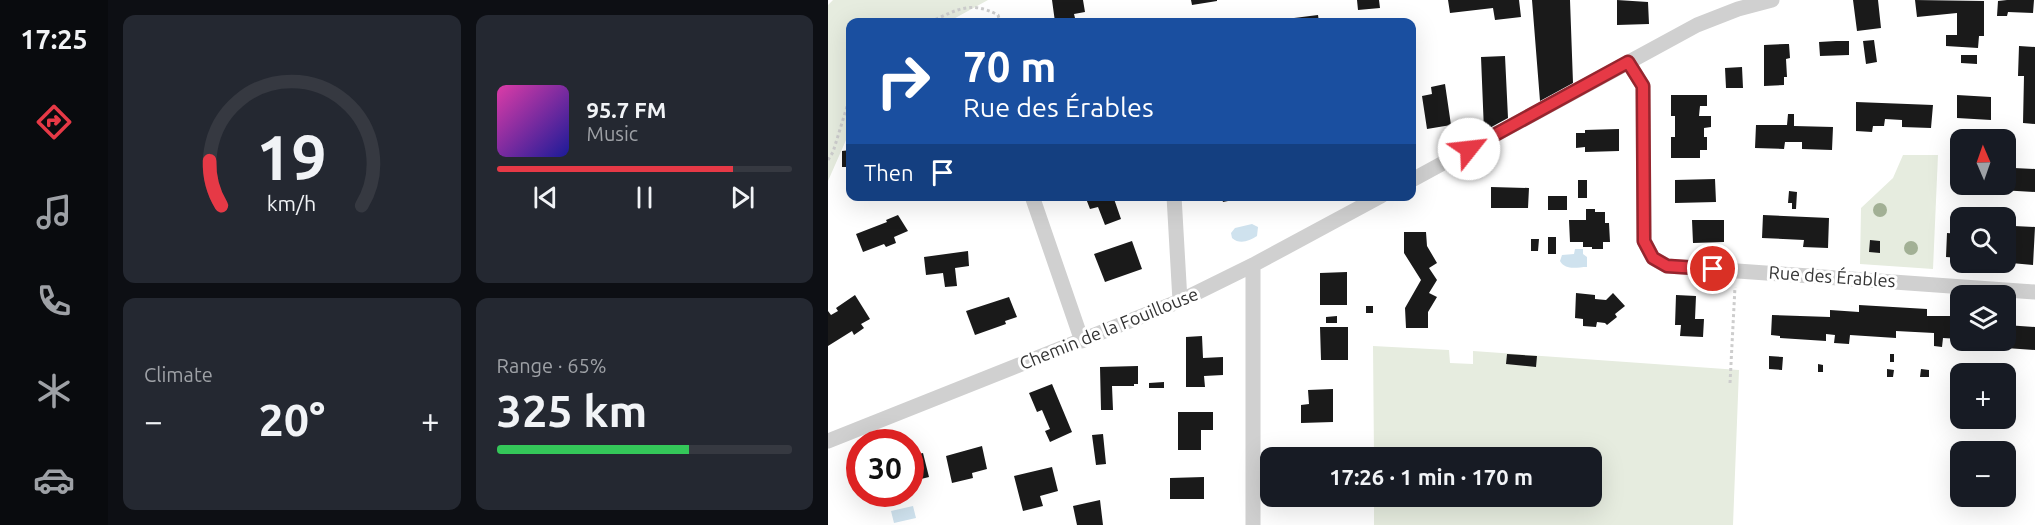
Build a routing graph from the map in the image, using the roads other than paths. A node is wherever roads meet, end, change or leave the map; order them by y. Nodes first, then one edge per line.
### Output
1 (1773, 0) edge
2 (1628, 62) junction
3 (1416, 178) edge
4 (1034, 201) edge
5 (1174, 201) edge
6 (1372, 201) edge
7 (1253, 265) junction
8 (2035, 292) edge
9 (1179, 301) junction
10 (1083, 341) junction
11 (828, 441) edge
12 (1252, 525) edge

1 - 2 street
2 - 3 street
2 - 8 street, Rue des Érables
4 - 10 street
5 - 9 street
6 - 7 street, Chemin de la Fouillouse
7 - 9 street, Chemin de la Fouillouse
7 - 12 street
9 - 10 street, Chemin de la Fouillouse
10 - 11 street, Chemin de la Fouillouse

